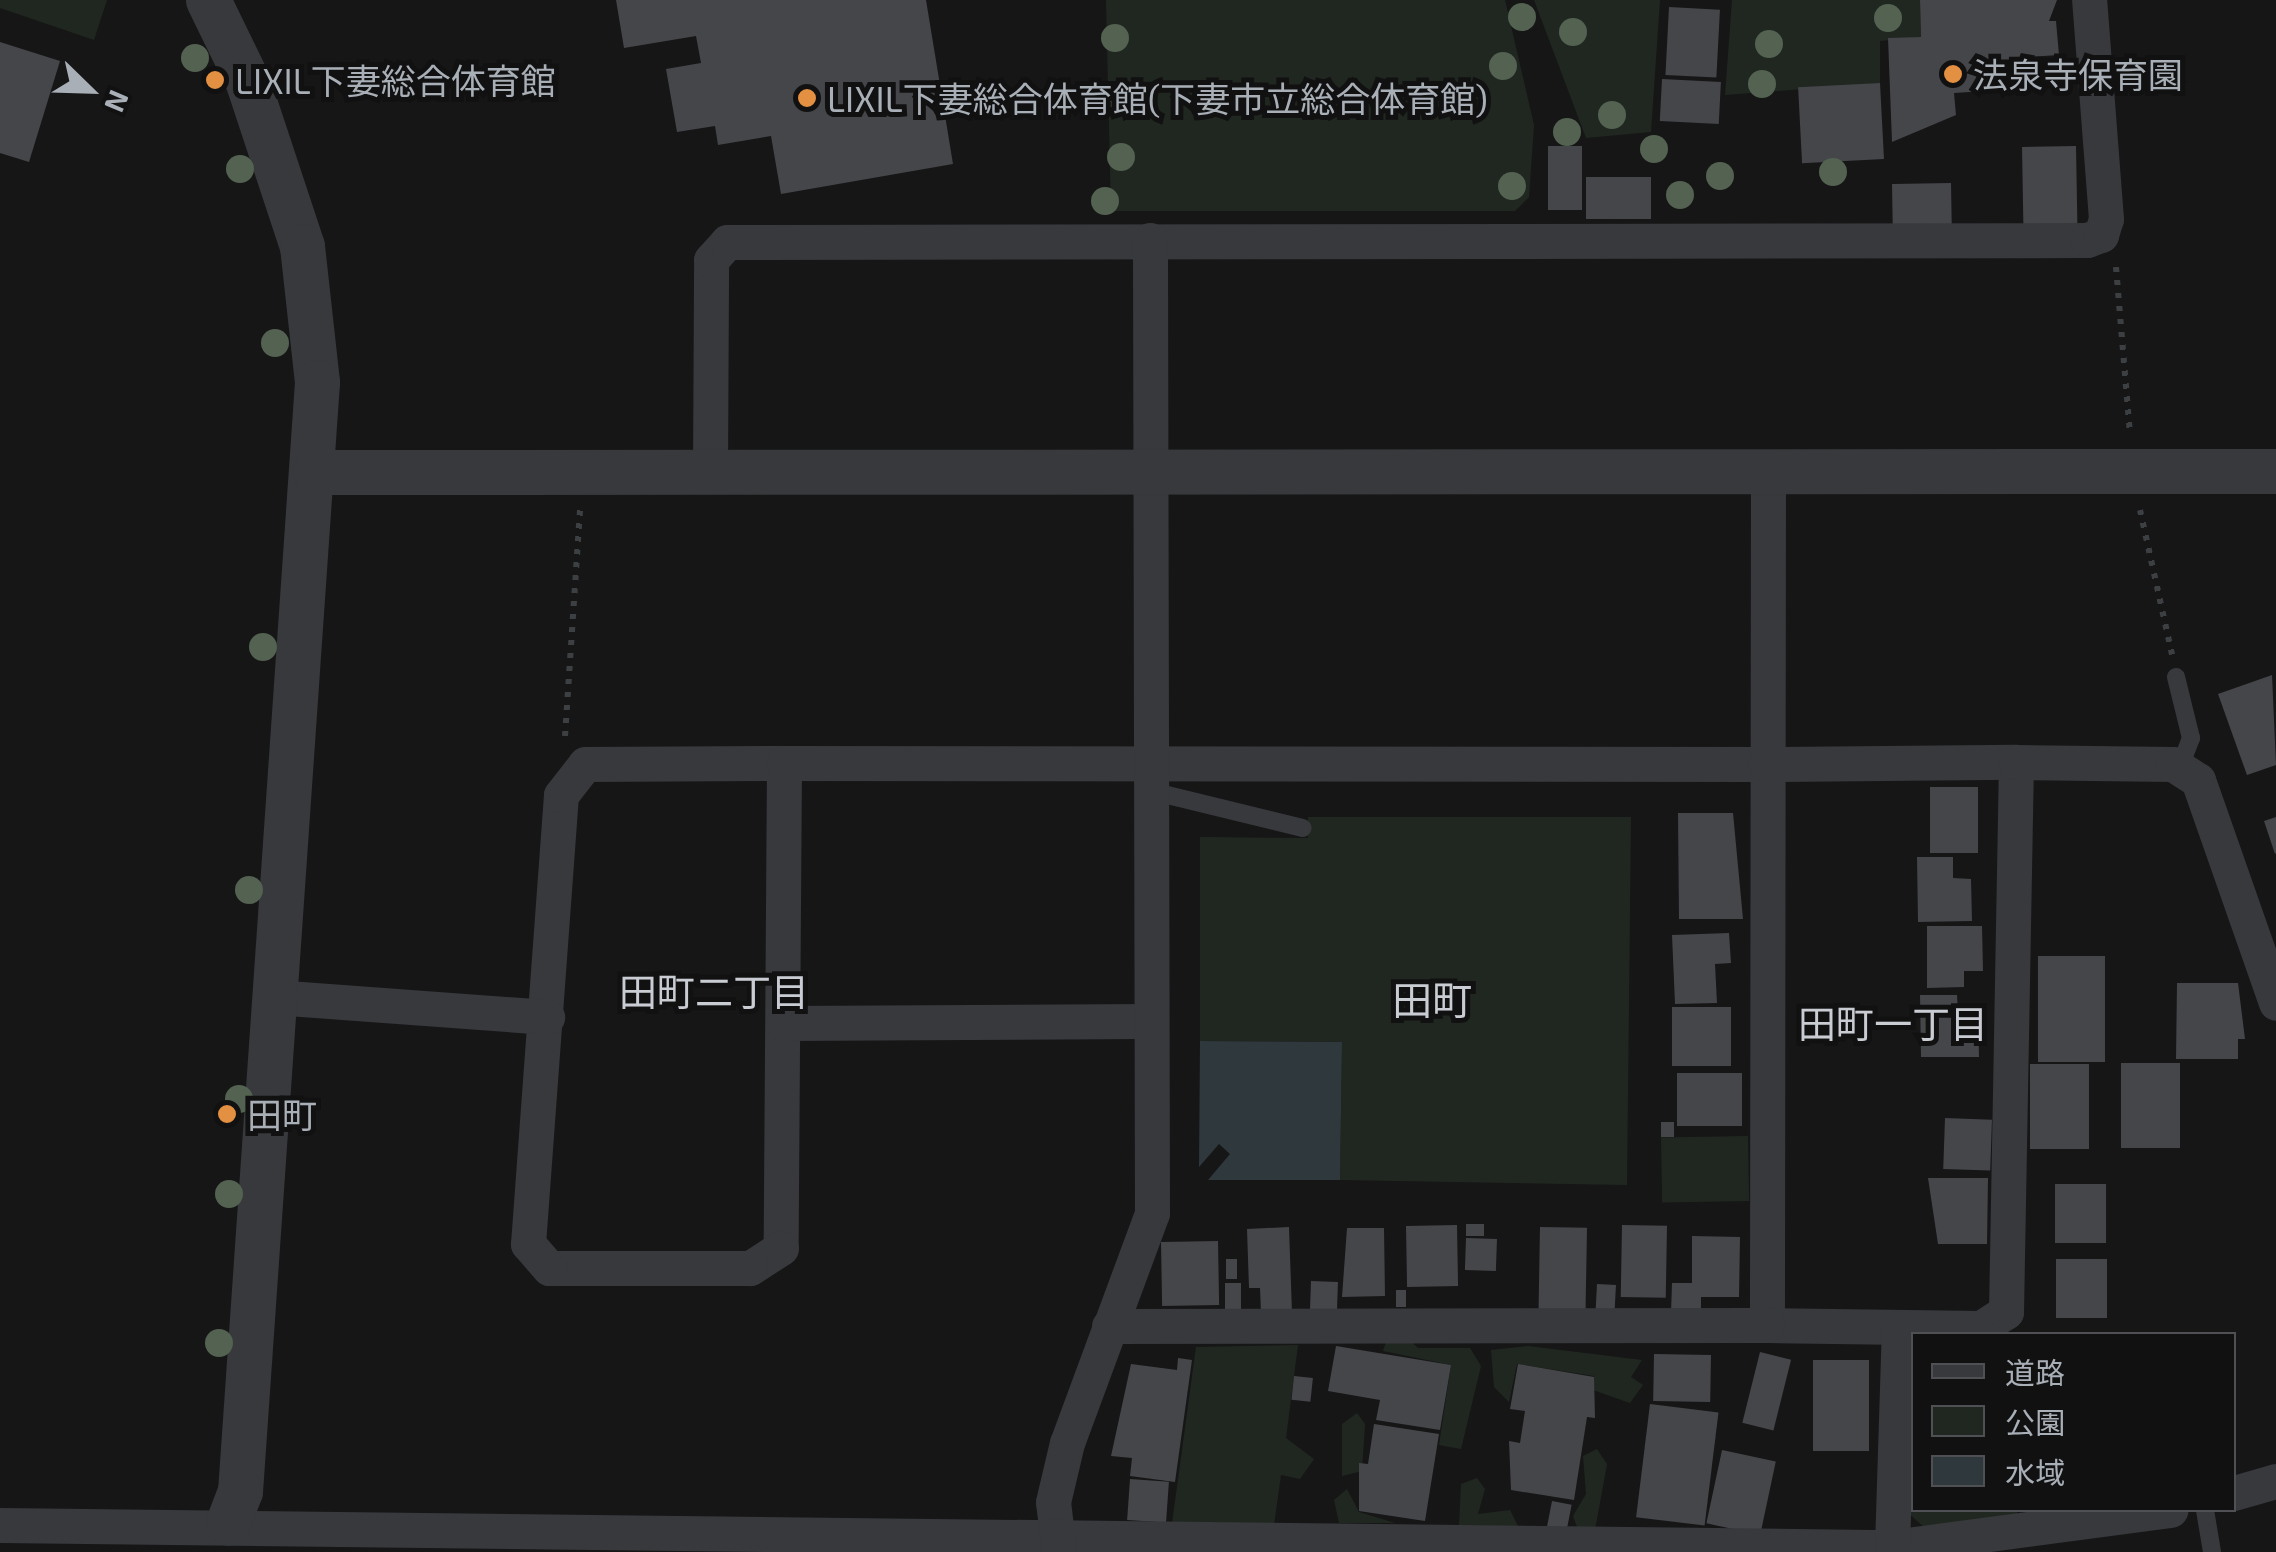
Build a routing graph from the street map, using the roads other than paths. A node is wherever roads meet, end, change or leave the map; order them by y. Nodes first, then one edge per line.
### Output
1 (208, 0) edge
2 (2089, 0) edge
3 (1150, 240) junction
4 (1150, 471) junction
5 (2276, 471) edge
6 (315, 472) junction
7 (710, 473) junction
8 (1768, 473) junction
9 (2175, 669) road end
10 (2016, 762) junction
11 (784, 763) junction
12 (1765, 764) junction
13 (2180, 767) junction
14 (1151, 777) junction
15 (1303, 828) dead end
16 (274, 997) junction
17 (2276, 1004) edge
18 (547, 1017) junction
19 (1148, 1021) junction
20 (782, 1023) junction
21 (1767, 1325) junction
22 (1110, 1326) junction
23 (1899, 1328) junction
24 (2276, 1481) edge
25 (2236, 1492) edge
26 (2155, 1512) edge
27 (2205, 1512) edge
28 (0, 1525) edge
29 (223, 1538) edge
30 (1058, 1545) edge
31 (1892, 1547) junction
32 (2212, 1552) edge

1 - 6 street
2 - 3 street
3 - 4 street
3 - 7 street
4 - 7 street
4 - 8 street
4 - 14 street
5 - 8 street
6 - 7 street
6 - 16 street
8 - 12 street
9 - 13 lane
10 - 12 street
10 - 13 street
10 - 23 street
11 - 14 street
11 - 18 street
11 - 20 street
12 - 14 street
12 - 21 street
13 - 17 street
14 - 15 lane
14 - 19 street
16 - 18 street
16 - 29 street
18 - 20 street
19 - 20 street
19 - 22 street
21 - 22 street
21 - 23 street
22 - 30 street
23 - 31 street
24 - 25 street
26 - 31 street
27 - 32 lane
28 - 29 street
29 - 30 street
30 - 31 street

